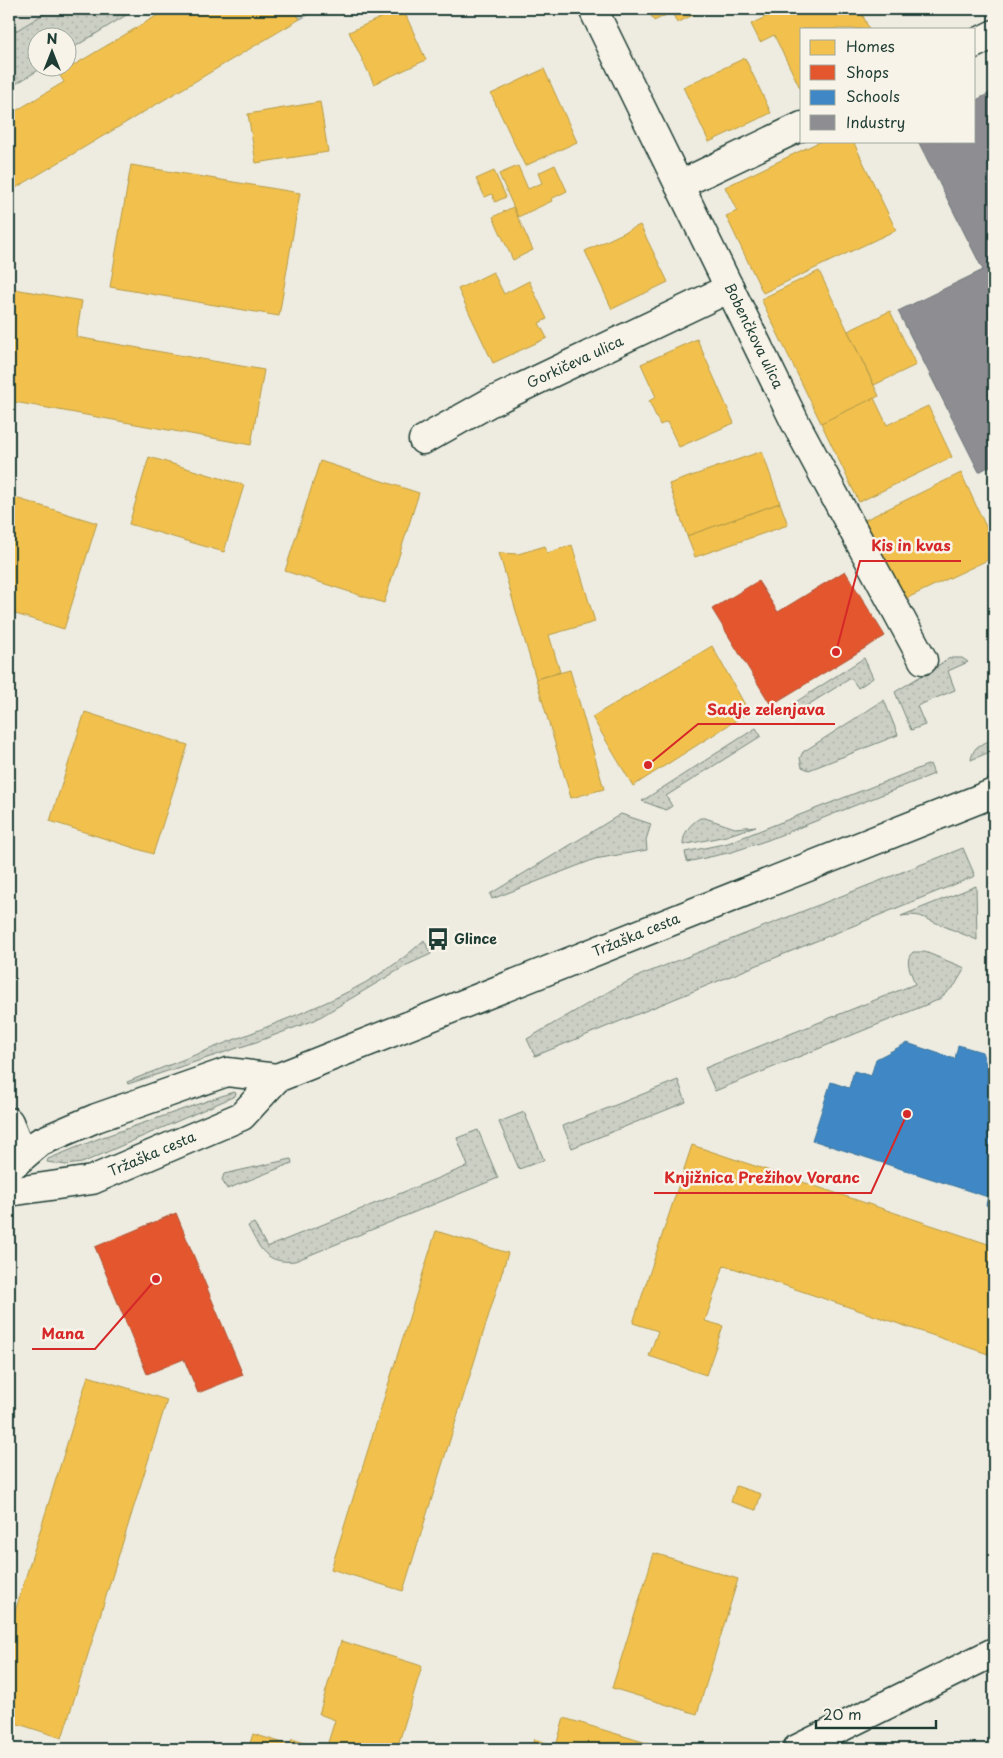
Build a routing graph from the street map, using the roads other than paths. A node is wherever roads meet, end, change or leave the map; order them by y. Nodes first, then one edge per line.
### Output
1 (592, 9) edge
2 (994, 34) edge
3 (976, 43) edge
4 (800, 127) edge
5 (679, 185) junction
6 (730, 288) junction
7 (423, 440) dead end
8 (924, 660) dead end
9 (994, 793) edge
10 (277, 1078) junction
11 (9, 1122) edge
12 (16, 1162) edge
13 (9, 1192) edge
14 (994, 1652) edge
15 (797, 1749) edge

1 - 5 street, Bobenčkova ulica
2 - 3 street
4 - 5 street
5 - 6 street, Bobenčkova ulica
6 - 7 street, Gorkičeva ulica
6 - 8 street, Bobenčkova ulica
9 - 10 street, Tržaška cesta
10 - 12 street, Tržaška cesta
10 - 13 street, Tržaška cesta
11 - 12 street
14 - 15 street

